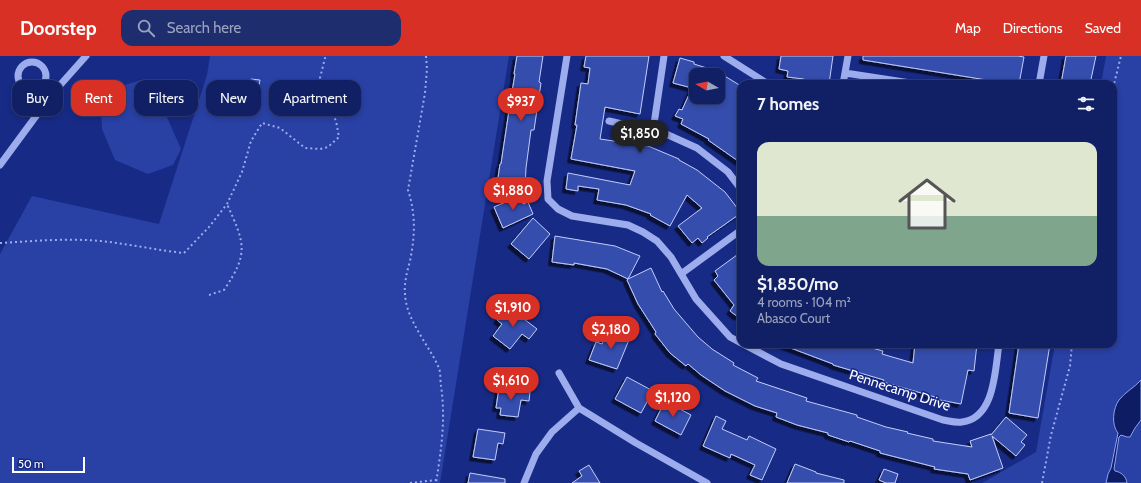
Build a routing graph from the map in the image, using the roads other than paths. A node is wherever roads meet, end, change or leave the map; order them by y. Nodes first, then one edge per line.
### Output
1 (86, 56) edge
2 (567, 56) edge
3 (664, 56) edge
4 (724, 56) edge
5 (848, 56) edge
6 (1044, 56) edge
7 (845, 73) junction
8 (762, 80) edge
9 (844, 80) edge
10 (890, 80) edge
11 (1040, 80) edge
12 (63, 82) edge
13 (42, 86) joint
14 (37, 116) edge
15 (609, 121) dead end
16 (653, 131) junction
17 (0, 165) edge
18 (737, 184) edge
19 (737, 233) edge
20 (681, 274) junction
21 (737, 340) edge
22 (751, 348) edge
23 (998, 348) edge
24 (559, 373) dead end
25 (579, 408) junction
26 (524, 483) edge
27 (707, 483) edge

1 - 12 street
2 - 20 street, Pennecamp Drive
3 - 16 street
4 - 8 street
5 - 7 street
6 - 11 street
7 - 9 street
7 - 10 street
13 - 13 street
14 - 17 street
15 - 16 street
16 - 18 street
19 - 20 street
20 - 21 street, Pennecamp Drive
22 - 23 street, Pennecamp Drive
24 - 25 street
25 - 26 street
25 - 27 street

